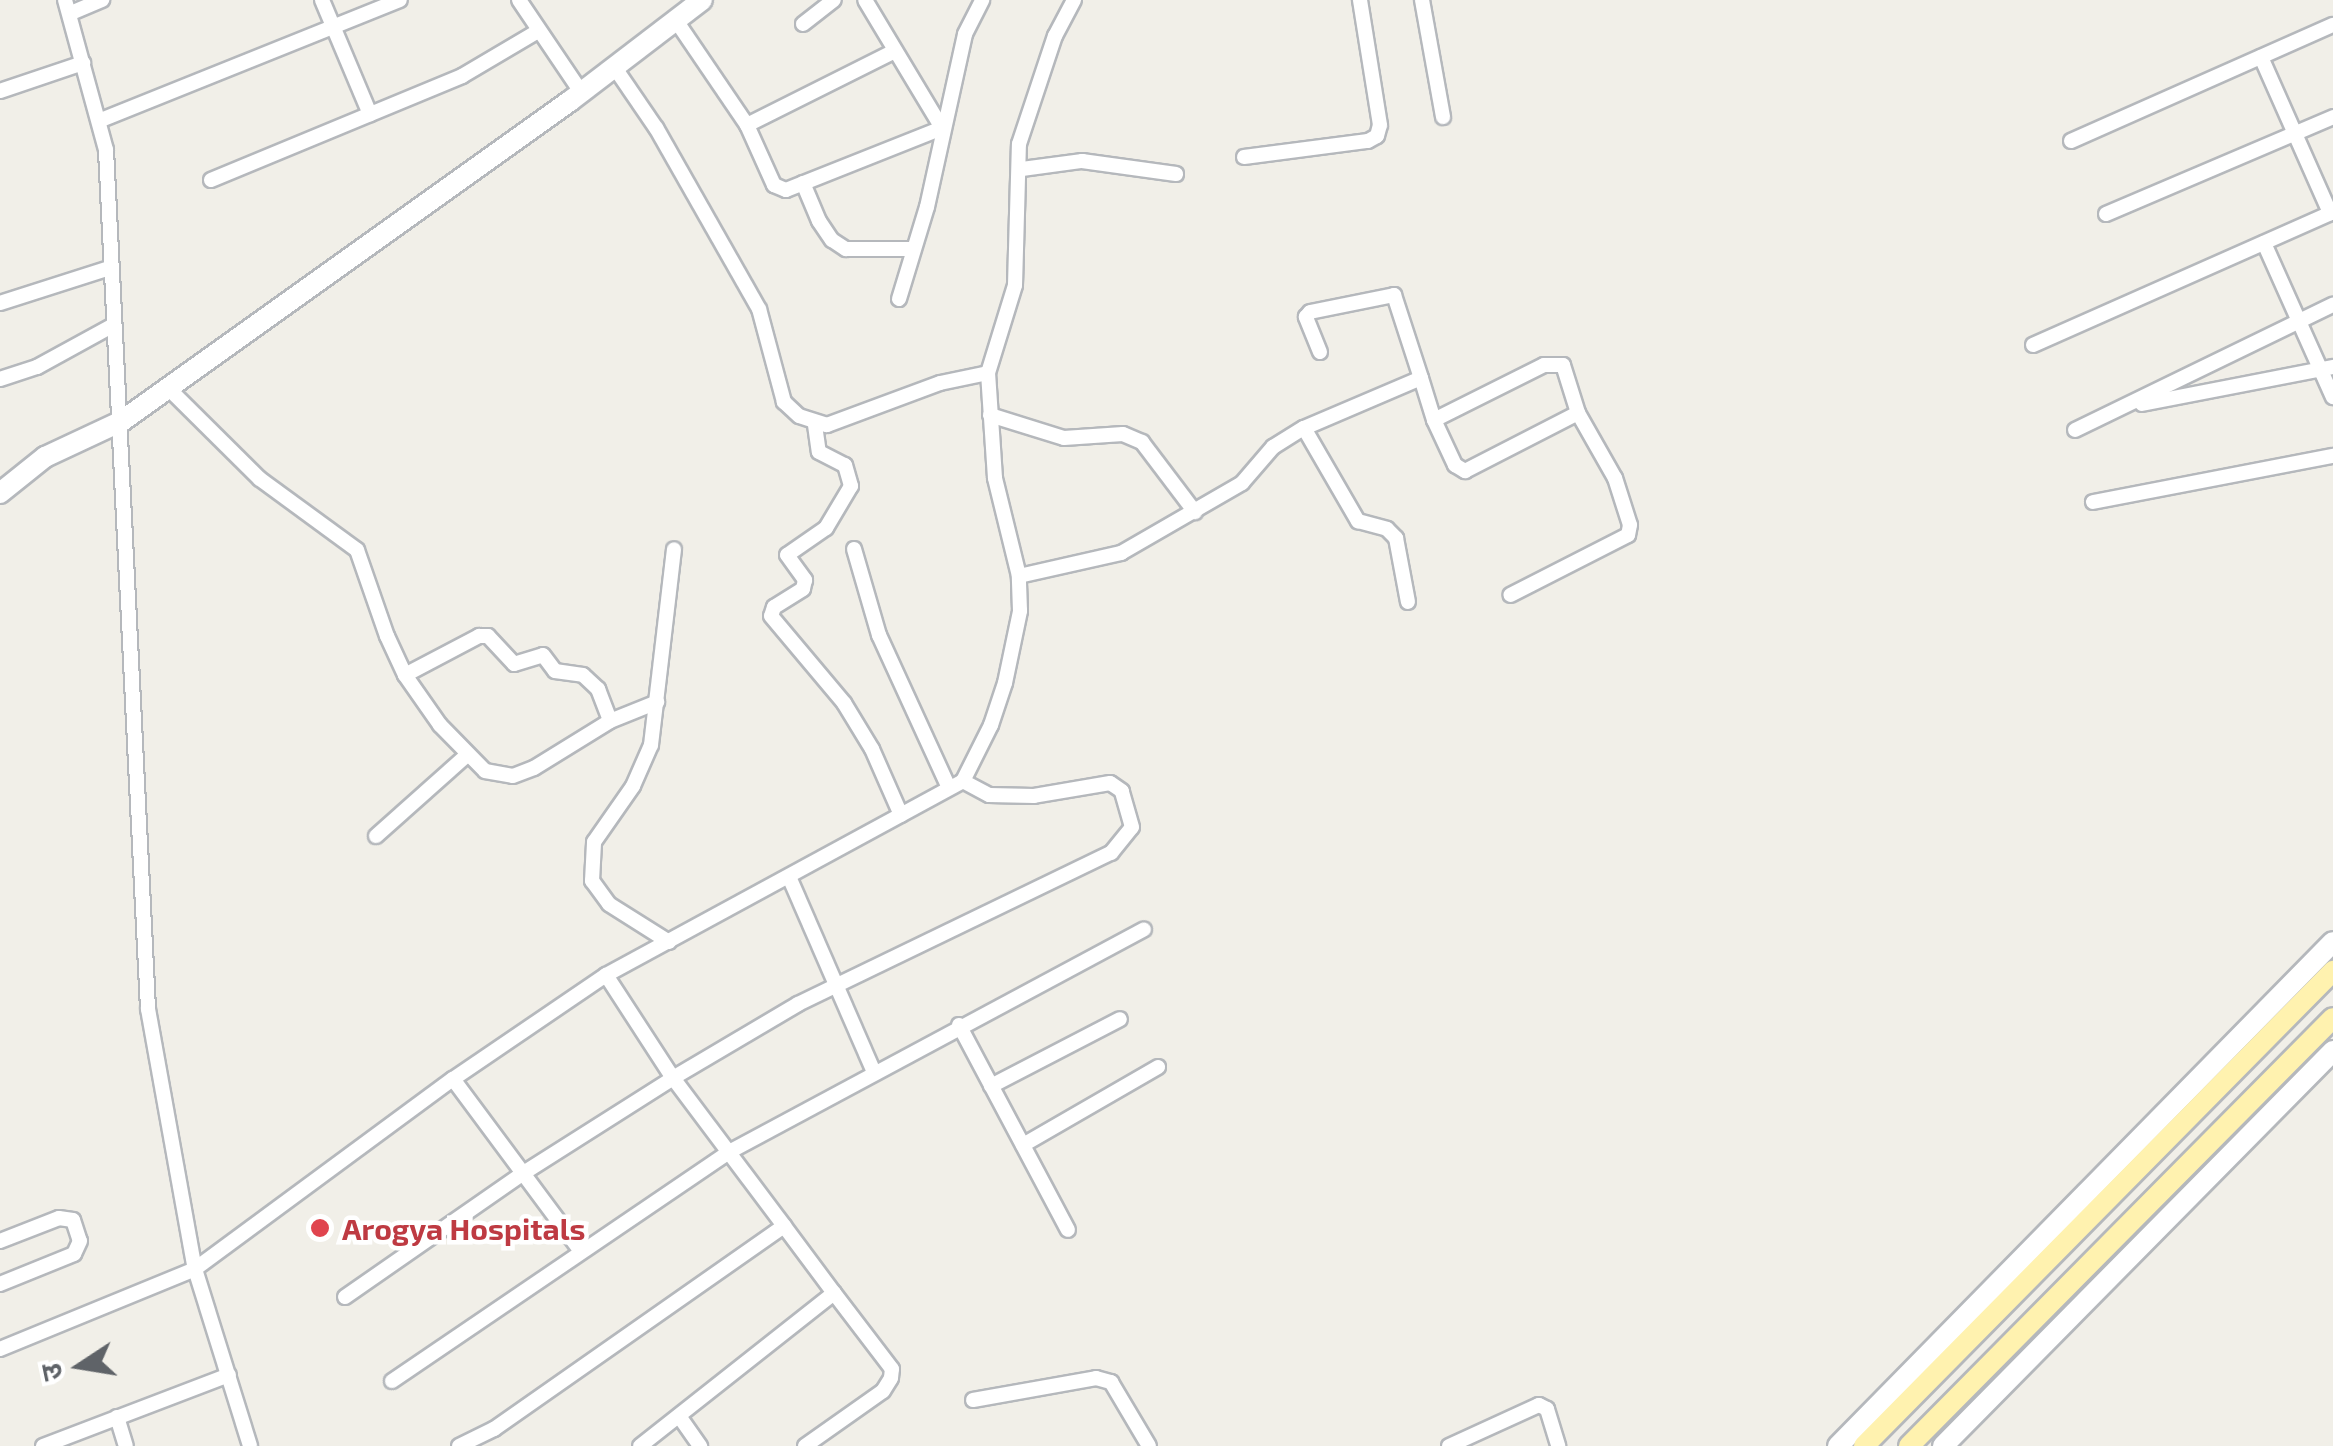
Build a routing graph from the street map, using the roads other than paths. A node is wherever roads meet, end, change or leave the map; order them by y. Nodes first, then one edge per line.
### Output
1 (102, 0) edge
2 (322, 0) edge
3 (400, 0) edge
4 (519, 0) edge
5 (702, 0) edge
6 (834, 0) edge
7 (865, 0) edge
8 (982, 0) edge
9 (1074, 0) edge
10 (1360, 0) edge
11 (1422, 0) edge
12 (68, 6) edge
13 (677, 22) junction
14 (803, 24) dead end
15 (2333, 25) edge
16 (332, 26) junction
17 (538, 31) junction
18 (895, 51) junction
19 (2261, 57) junction
20 (83, 63) junction
21 (614, 65) junction
22 (0, 91) edge
23 (581, 92) junction
24 (370, 114) junction
25 (2333, 117) edge
26 (1443, 118) dead end
27 (101, 120) junction
28 (747, 125) junction
29 (942, 128) junction
30 (2296, 134) junction
31 (2071, 141) dead end
32 (1244, 157) dead end
33 (1022, 169) junction
34 (1176, 174) dead end
35 (212, 180) dead end
36 (803, 183) junction
37 (2332, 212) edge
38 (2106, 214) dead end
39 (2264, 244) junction
40 (913, 249) junction
41 (110, 268) junction
42 (899, 298) dead end
43 (0, 304) edge
44 (2333, 305) edge
45 (2298, 320) junction
46 (112, 326) junction
47 (2033, 345) dead end
48 (1320, 352) dead end
49 (2328, 369) edge
50 (988, 373) junction
51 (0, 378) edge
52 (1420, 378) junction
53 (168, 388) junction
54 (2333, 397) edge
55 (2127, 407) junction
56 (1578, 412) junction
57 (990, 415) junction
58 (1434, 420) junction
59 (122, 421) junction
60 (816, 425) junction
61 (1304, 428) junction
62 (2075, 430) dead end
63 (2333, 456) edge
64 (0, 493) edge
65 (2093, 502) dead end
66 (1195, 512) junction
67 (674, 549) dead end
68 (854, 549) dead end
69 (1019, 576) junction
70 (1510, 594) dead end
71 (1408, 602) dead end
72 (405, 675) junction
73 (657, 702) junction
74 (610, 721) junction
75 (467, 755) junction
76 (956, 784) junction
77 (901, 815) junction
78 (376, 836) dead end
79 (790, 879) junction
80 (1144, 929) dead end
81 (669, 942) junction
82 (2333, 942) edge
83 (2333, 972) edge
84 (606, 976) junction
85 (834, 987) junction
86 (1120, 1018) dead end
87 (2333, 1018) edge
88 (959, 1026) junction
89 (2333, 1051) edge
90 (1158, 1067) dead end
91 (874, 1072) junction
92 (673, 1078) junction
93 (453, 1079) junction
94 (991, 1086) junction
95 (1022, 1145) junction
96 (727, 1153) junction
97 (522, 1174) junction
98 (784, 1226) junction
99 (1068, 1230) dead end
100 (0, 1241) edge
101 (580, 1250) junction
102 (195, 1269) junction
103 (0, 1284) edge
104 (834, 1293) junction
105 (345, 1297) dead end
106 (0, 1348) edge
107 (229, 1375) junction
108 (392, 1381) dead end
109 (973, 1400) dead end
110 (679, 1416) junction
111 (117, 1417) junction
112 (1146, 1445) edge
113 (43, 1446) edge
114 (126, 1446) edge
115 (250, 1446) edge
116 (458, 1446) edge
117 (640, 1446) edge
118 (700, 1446) edge
119 (806, 1446) edge
120 (1449, 1446) edge
121 (1558, 1446) edge
122 (1838, 1446) edge
123 (1864, 1446) edge
124 (1909, 1446) edge
125 (1943, 1446) edge

1 - 12 street
2 - 16 street
3 - 16 street
4 - 17 street
5 - 13 street
6 - 14 street
7 - 18 street
8 - 29 street
9 - 33 street
10 - 32 street
11 - 26 street
12 - 20 street
13 - 21 street
13 - 28 street
15 - 19 street
16 - 24 street
16 - 27 street
17 - 23 street
17 - 24 street
18 - 28 street
18 - 29 street
19 - 30 street
19 - 31 street
20 - 22 street
20 - 27 street
21 - 23 street
21 - 60 street
23 - 53 street
24 - 35 street
25 - 30 street
27 - 41 street
28 - 36 street
29 - 36 street
29 - 40 street
30 - 37 street
30 - 38 street
33 - 34 street
33 - 50 street
36 - 40 street
37 - 39 street
39 - 45 street
39 - 47 street
40 - 42 street
41 - 43 street
41 - 46 street
44 - 45 street
45 - 49 street
45 - 55 street
46 - 51 street
46 - 59 street
48 - 52 street
49 - 54 street
49 - 55 street
50 - 57 street
50 - 60 street
52 - 58 street
52 - 61 street
53 - 59 street
53 - 72 street
55 - 62 street
56 - 58 street
56 - 58 street
56 - 70 street
57 - 66 street
57 - 69 street
59 - 64 street
59 - 102 street
60 - 77 street
61 - 66 street
61 - 71 street
63 - 65 street
66 - 69 street
67 - 73 street
68 - 76 street
69 - 76 street
72 - 74 street
72 - 75 street
73 - 74 street
73 - 81 street
74 - 75 street
75 - 78 street
76 - 77 street
76 - 85 street
77 - 79 street
79 - 81 street
79 - 85 street
80 - 88 street
81 - 84 street
82 - 122 street
83 - 123 main road
84 - 92 street
84 - 93 street
85 - 91 street
85 - 92 street
86 - 94 street
87 - 124 main road
88 - 91 street
88 - 94 street
89 - 125 street
90 - 95 street
91 - 96 street
92 - 96 street
92 - 97 street
93 - 97 street
93 - 102 street
94 - 95 street
95 - 99 street
96 - 98 street
96 - 101 street
97 - 101 street
97 - 105 street
98 - 104 street
98 - 116 street
100 - 103 street
101 - 108 street
102 - 106 street
102 - 107 street
104 - 110 street
104 - 119 street
107 - 111 street
107 - 115 street
109 - 112 street
110 - 117 street
110 - 118 street
111 - 113 street
111 - 114 street
120 - 121 street

